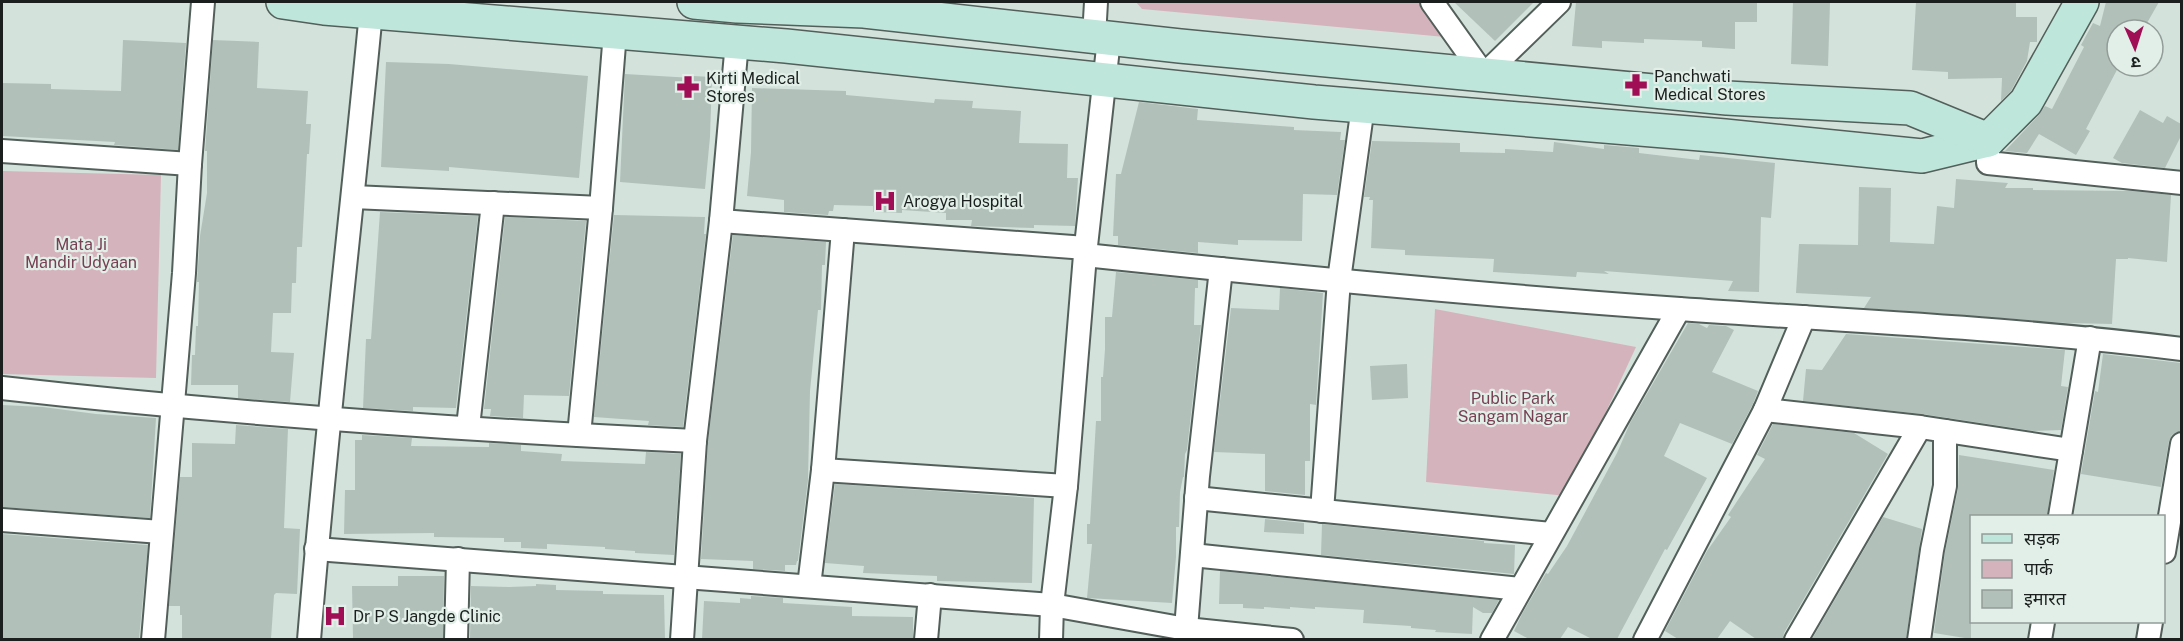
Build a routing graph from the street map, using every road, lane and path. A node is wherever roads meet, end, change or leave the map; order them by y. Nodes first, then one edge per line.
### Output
1 (203, 2) edge
2 (283, 2) edge
3 (694, 2) edge
4 (1096, 2) edge
5 (1432, 2) edge
6 (1559, 2) edge
7 (2082, 2) edge
8 (865, 6) edge
9 (371, 12) junction
10 (615, 32) junction
11 (1102, 38) junction
12 (737, 42) junction
13 (863, 54) junction
14 (1484, 75) junction
15 (1104, 80) junction
16 (1363, 106) junction
17 (1988, 140) junction
18 (2, 151) edge
19 (190, 164) junction
20 (2181, 183) edge
21 (353, 197) junction
22 (493, 202) junction
23 (601, 208) junction
24 (721, 221) junction
25 (843, 230) junction
26 (1085, 251) junction
27 (1221, 269) junction
28 (1339, 280) junction
29 (1679, 309) junction
30 (1804, 317) junction
31 (2090, 338) junction
32 (2181, 349) edge
33 (2, 388) edge
34 (172, 406) junction
35 (1766, 410) junction
36 (328, 418) junction
37 (468, 427) junction
38 (1920, 427) junction
39 (1945, 431) junction
40 (579, 435) junction
41 (695, 441) junction
42 (2181, 444) edge
43 (2071, 450) junction
44 (823, 470) junction
45 (1066, 486) junction
46 (1196, 498) junction
47 (1322, 511) junction
48 (2060, 515) edge
49 (2, 520) edge
50 (161, 532) junction
51 (1551, 534) junction
52 (2170, 542) edge
53 (316, 549) junction
54 (1192, 555) junction
55 (458, 559) junction
56 (686, 577) junction
57 (809, 586) junction
58 (1521, 589) junction
59 (930, 595) junction
60 (1052, 604) junction
61 (2043, 623) edge
62 (2151, 623) edge
63 (1186, 629) junction
64 (153, 639) edge
65 (309, 639) edge
66 (456, 639) edge
67 (682, 639) edge
68 (927, 639) edge
69 (1051, 639) edge
70 (1292, 639) edge
71 (1492, 639) edge
72 (1645, 639) edge
73 (1796, 639) edge
74 (1919, 639) edge
75 (2040, 639) edge
76 (2148, 639) edge

1 - 19 street
2 - 9 street
3 - 8 street
4 - 11 street
5 - 14 street
6 - 14 street
7 - 17 street
8 - 11 street
8 - 13 street
9 - 10 street
9 - 21 street
10 - 12 street
10 - 23 street
11 - 14 street
11 - 15 street
12 - 13 street
12 - 24 street
13 - 15 street
14 - 17 street
15 - 16 street
15 - 26 street
16 - 17 street
16 - 28 street
17 - 20 street
18 - 19 street
19 - 34 street
21 - 22 street
21 - 36 street
22 - 23 street
22 - 37 street
23 - 40 street
24 - 25 street
24 - 41 street
25 - 26 street
25 - 44 street
26 - 27 street
26 - 45 street
27 - 28 street
27 - 46 street
28 - 29 street
28 - 47 street
29 - 30 street
29 - 51 street
30 - 31 street
30 - 35 street
31 - 32 street
31 - 43 street
33 - 34 street
34 - 36 street
34 - 50 street
35 - 38 street
35 - 72 street
36 - 37 street
36 - 53 street
37 - 40 street
38 - 39 street
38 - 73 street
39 - 43 street
39 - 74 street
40 - 41 street
41 - 56 street
42 - 52 street
43 - 48 street
44 - 45 street
44 - 57 street
45 - 60 street
46 - 47 street
46 - 54 street
47 - 51 street
49 - 50 street
50 - 64 street
51 - 58 street
53 - 55 street
53 - 65 street
54 - 58 street
54 - 63 street
55 - 56 street
55 - 66 street
56 - 57 street
56 - 67 street
57 - 59 street
58 - 71 street
59 - 60 street
59 - 68 street
60 - 63 street
60 - 69 street
61 - 75 street
62 - 76 street
63 - 70 street

